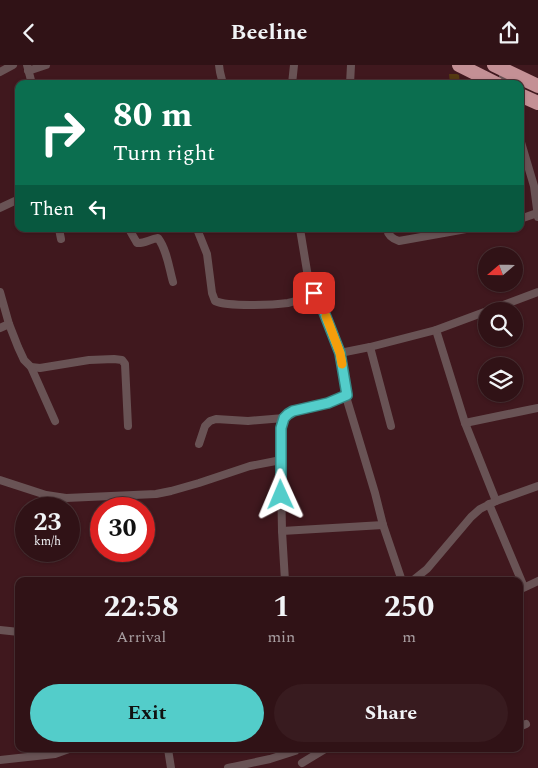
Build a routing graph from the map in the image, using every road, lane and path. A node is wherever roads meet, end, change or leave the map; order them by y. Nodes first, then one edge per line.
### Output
1 (13, 65) edge
2 (46, 65) edge
3 (220, 65) edge
4 (294, 65) edge
5 (352, 65) edge
6 (459, 65) edge
7 (499, 66) edge
8 (28, 68) edge
9 (0, 72) edge
10 (222, 80) edge
11 (292, 80) edge
12 (350, 80) edge
13 (490, 80) edge
14 (503, 80) edge
15 (538, 87) edge
16 (524, 97) edge
17 (538, 103) edge
18 (524, 152) edge
19 (15, 201) edge
20 (0, 207) edge
21 (538, 215) edge
22 (524, 218) edge
23 (60, 232) edge
24 (131, 232) edge
25 (198, 232) edge
26 (300, 232) edge
27 (388, 232) edge
28 (449, 232) edge
29 (61, 239) dead end
30 (173, 282) dead end
31 (0, 292) edge
32 (538, 292) edge
33 (314, 293) junction
34 (10, 324) junction
35 (0, 329) edge
36 (436, 329) junction
37 (370, 347) junction
38 (340, 353) junction
39 (31, 367) junction
40 (347, 395) junction
41 (538, 409) edge
42 (284, 418) junction
43 (55, 421) dead end
44 (465, 423) junction
45 (128, 426) dead end
46 (391, 426) dead end
47 (199, 444) dead end
48 (281, 460) junction
49 (0, 480) edge
50 (538, 486) edge
51 (492, 502) junction
52 (383, 525) junction
53 (282, 531) junction
54 (285, 577) edge
55 (401, 577) edge
56 (417, 577) edge
57 (517, 577) edge
58 (536, 582) edge
59 (523, 588) edge
60 (538, 591) edge
61 (0, 630) edge
62 (15, 632) edge
63 (61, 752) edge
64 (168, 752) edge
65 (289, 752) edge
66 (296, 752) edge
67 (321, 752) edge
68 (0, 760) edge
69 (303, 766) edge
70 (171, 768) edge
71 (228, 768) edge

1 - 9 street
2 - 8 street
3 - 10 street
4 - 11 street
5 - 12 street
6 - 13 highway
7 - 14 street
7 - 15 highway
16 - 17 highway
18 - 21 street
19 - 20 street
21 - 22 street
23 - 29 street
24 - 30 street
25 - 33 street
26 - 33 street
27 - 28 street
31 - 34 street
32 - 36 street
33 - 38 street
34 - 35 street
34 - 39 street
36 - 37 street
36 - 44 street
37 - 38 street
37 - 46 street
38 - 40 street
39 - 43 street
39 - 45 street
40 - 42 street
40 - 52 street
41 - 44 street
42 - 47 street
42 - 48 street
44 - 51 street
48 - 49 street
48 - 53 street
50 - 51 street
51 - 56 street
51 - 57 street
52 - 53 street
52 - 55 street
53 - 54 street
58 - 59 street
58 - 60 street
61 - 62 street
63 - 68 street
64 - 70 street
65 - 71 street
66 - 69 street
67 - 69 street

